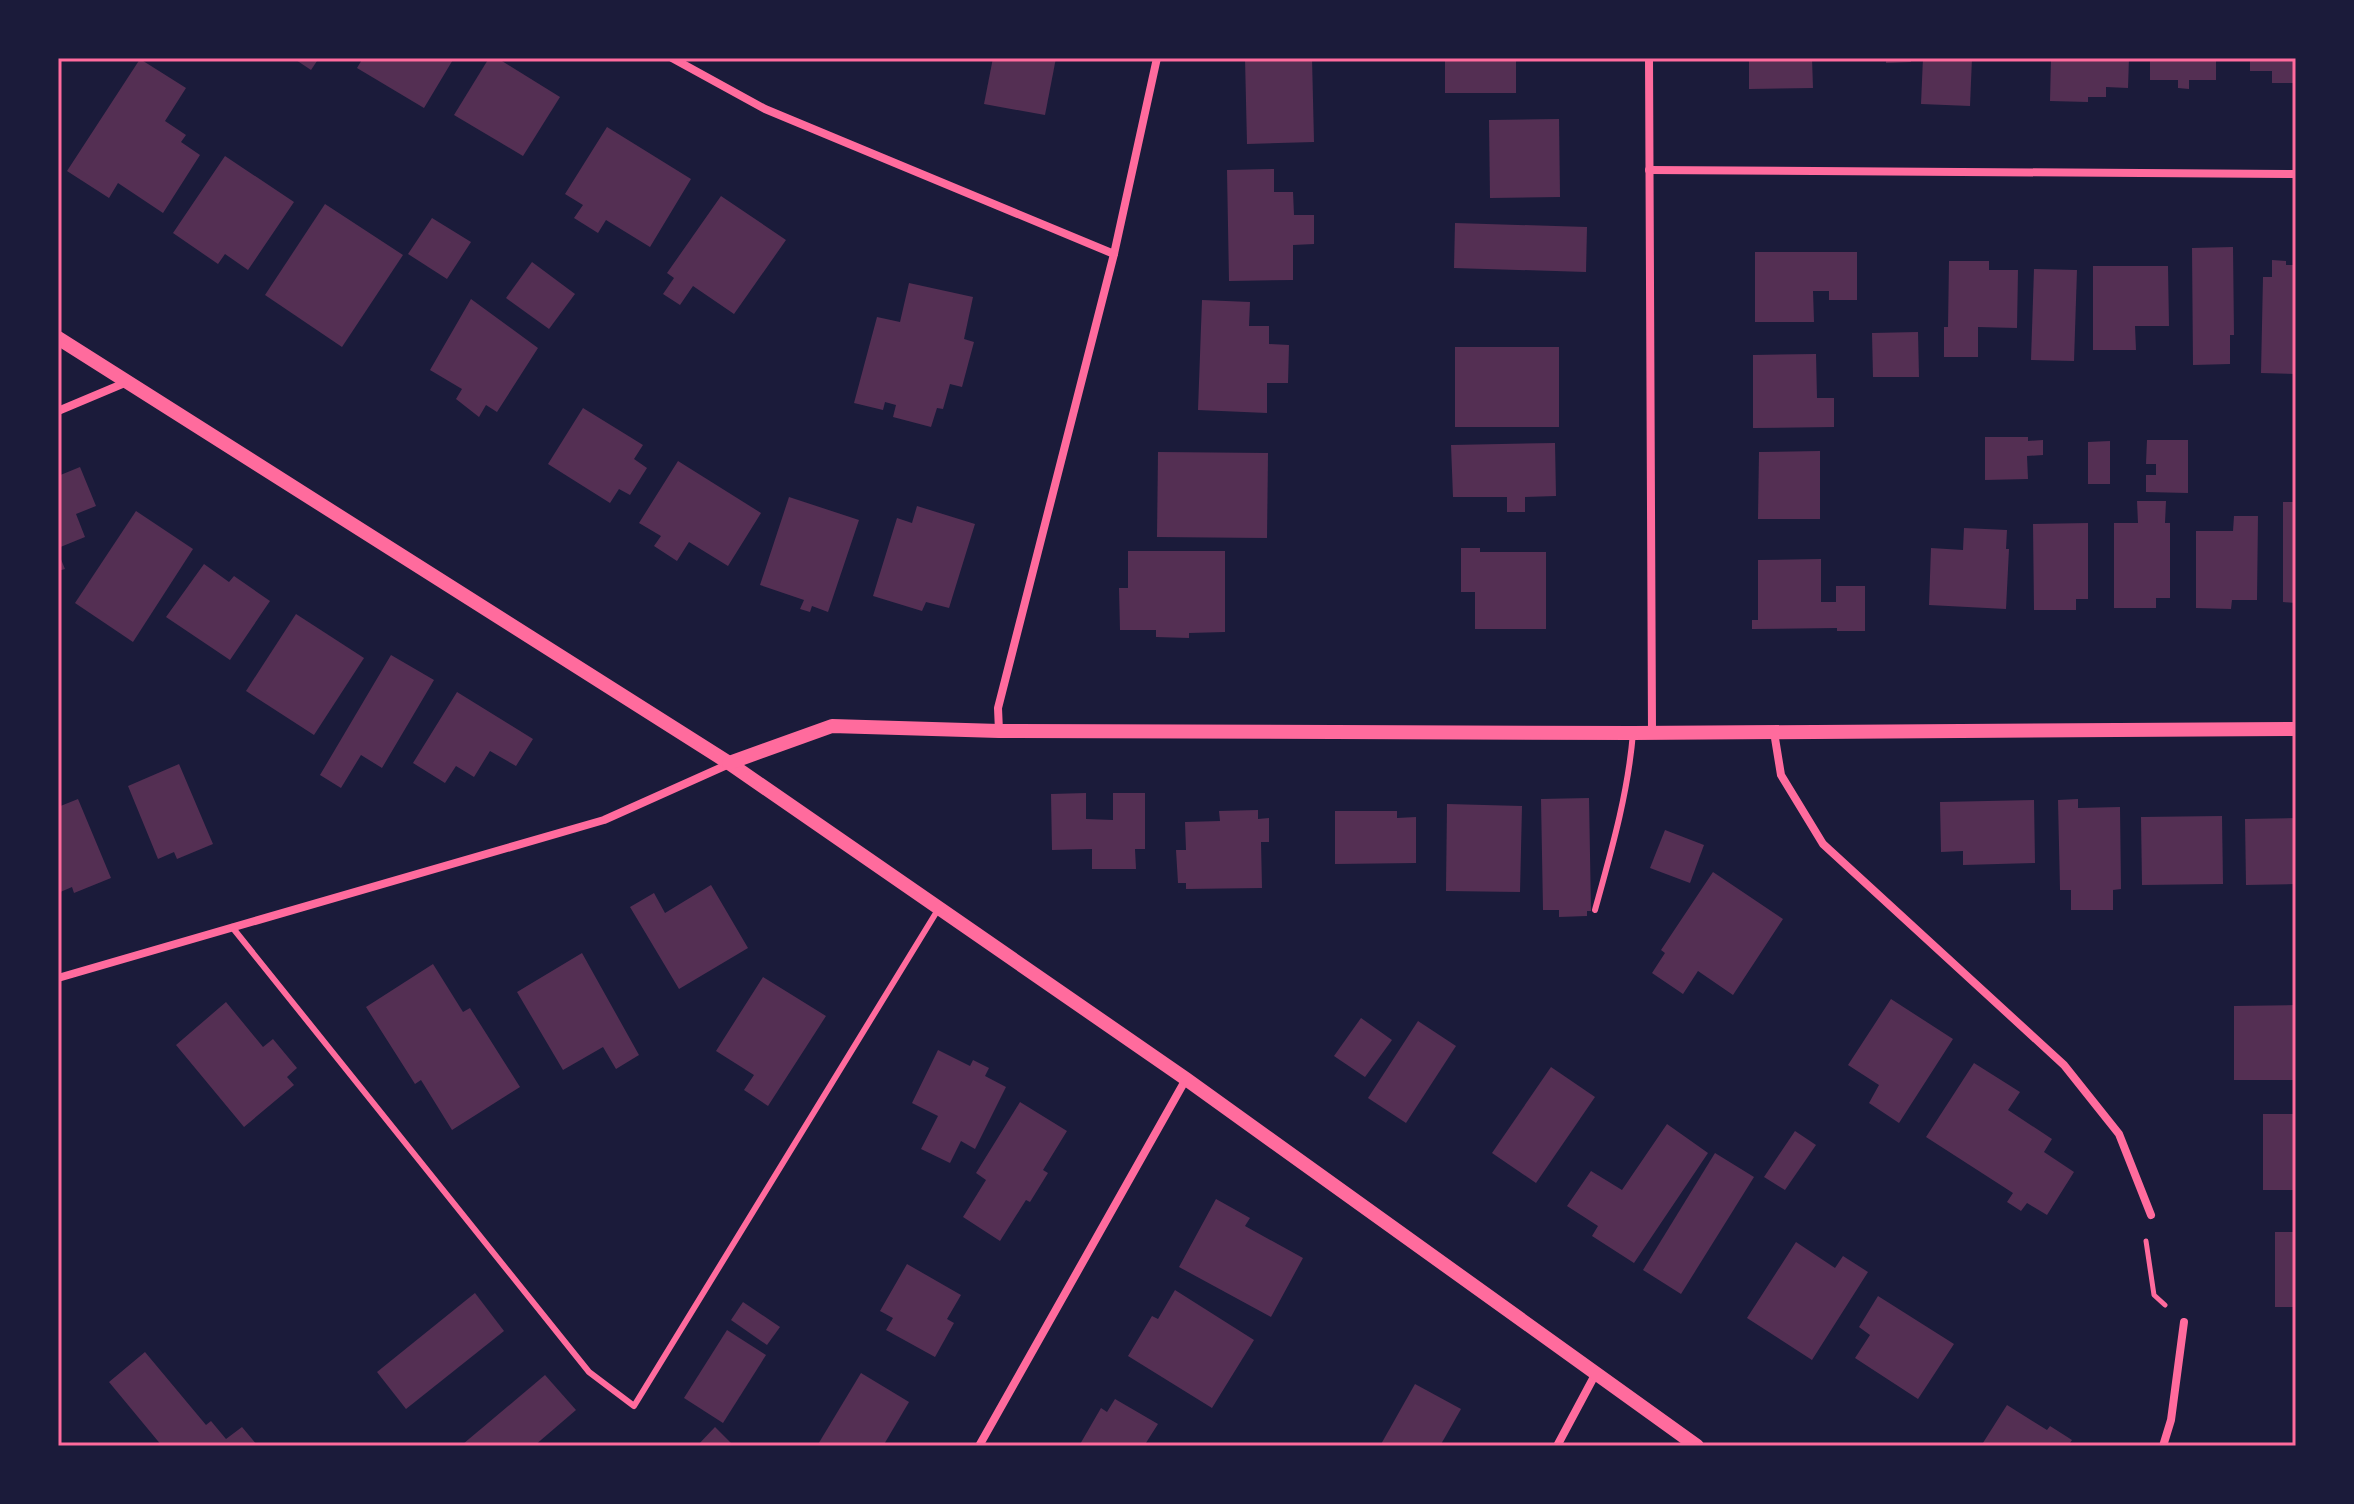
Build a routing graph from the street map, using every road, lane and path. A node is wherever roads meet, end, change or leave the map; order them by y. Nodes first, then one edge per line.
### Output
1 (672, 58) edge
2 (1157, 58) edge
3 (1649, 58) edge
4 (1649, 170) junction
5 (2296, 174) edge
6 (1114, 254) junction
7 (58, 338) edge
8 (127, 381) junction
9 (58, 411) edge
10 (2296, 729) edge
11 (999, 731) junction
12 (1774, 732) junction
13 (1633, 733) junction
14 (1652, 733) junction
15 (729, 763) junction
16 (939, 908) junction
17 (1595, 910) dead end
18 (232, 927) junction
19 (58, 978) edge
20 (1186, 1079) junction
21 (2151, 1215) joint
22 (2184, 1322) joint
23 (1597, 1372) junction
24 (979, 1446) edge
25 (1557, 1446) edge
26 (1697, 1446) edge
27 (2163, 1446) edge

1 - 6 street
2 - 6 street
3 - 4 street
4 - 5 street
4 - 14 street
6 - 11 street
7 - 8 street
8 - 9 street
8 - 15 street
10 - 12 street
11 - 13 street
11 - 15 street
12 - 14 street
12 - 21 street
13 - 14 street
13 - 17 lane
15 - 16 street
15 - 18 street
16 - 18 lane
16 - 20 street
18 - 19 street
20 - 23 street
20 - 24 street
21 - 22 path
22 - 27 street
23 - 25 street
23 - 26 street

